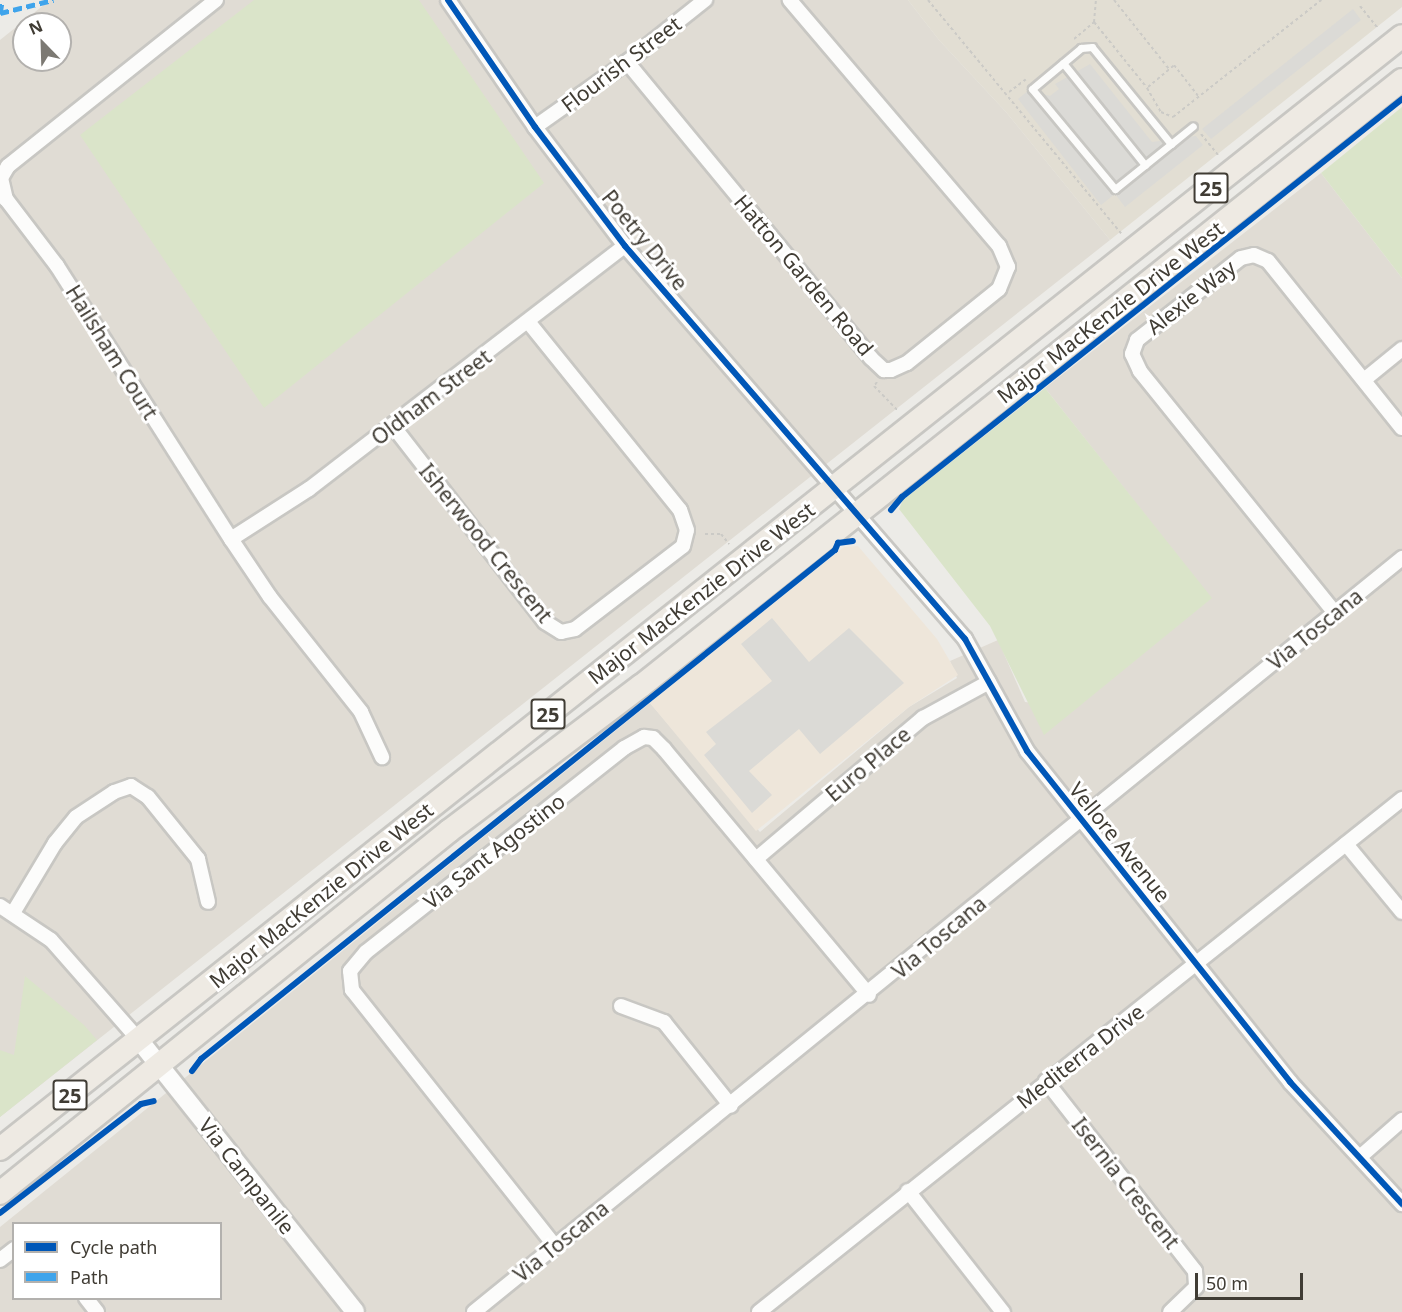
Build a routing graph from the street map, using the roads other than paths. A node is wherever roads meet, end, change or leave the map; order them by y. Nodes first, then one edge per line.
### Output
1 (216, 0) edge
2 (448, 0) edge
3 (705, 0) edge
4 (790, 0) edge
5 (1402, 36) edge
6 (627, 62) junction
7 (1064, 63) junction
8 (1402, 80) edge
9 (1193, 126) dead end
10 (535, 127) junction
11 (1171, 144) junction
12 (1145, 165) junction
13 (625, 246) junction
14 (529, 323) junction
15 (1402, 349) edge
16 (1364, 380) junction
17 (393, 426) junction
18 (1402, 428) edge
19 (835, 486) junction
20 (857, 513) junction
21 (231, 539) junction
22 (1402, 558) edge
23 (1335, 613) junction
24 (989, 682) junction
25 (382, 757) dead end
26 (1402, 799) edge
27 (1080, 820) junction
28 (1346, 844) junction
29 (756, 859) junction
30 (208, 902) dead end
31 (0, 906) edge
32 (1402, 912) edge
33 (13, 913) junction
34 (1197, 964) junction
35 (869, 995) junction
36 (621, 1006) dead end
37 (139, 1040) junction
38 (160, 1064) junction
39 (1046, 1081) junction
40 (731, 1106) junction
41 (1402, 1120) edge
42 (0, 1149) edge
43 (1361, 1156) junction
44 (908, 1191) junction
45 (0, 1193) edge
46 (1402, 1204) edge
47 (555, 1246) junction
48 (87, 1300) edge
49 (775, 1307) edge
50 (97, 1312) edge
51 (355, 1312) edge
52 (474, 1312) edge
53 (759, 1312) edge
54 (1003, 1312) edge
55 (1170, 1312) edge

1 - 21 street, Hailsham Court
2 - 10 street, Poetry Drive
3 - 6 street, Flourish Street
4 - 6 street, Hatton Garden Road
5 - 19 main road, Major MacKenzie Drive West / 25
6 - 10 street, Flourish Street
7 - 11 lane
7 - 12 lane
7 - 12 lane
8 - 20 main road, Major MacKenzie Drive West / 25
9 - 11 lane
10 - 13 street, Poetry Drive
11 - 12 lane
13 - 14 street, Oldham Street
13 - 19 street, Poetry Drive
14 - 17 street, Oldham Street
14 - 17 street, Isherwood Crescent
15 - 16 street
16 - 18 street, Alexie Way
16 - 23 street, Alexie Way
17 - 21 street, Oldham Street
19 - 20 street, Vellore Avenue
19 - 37 main road, Major MacKenzie Drive West / 25
20 - 24 street, Vellore Avenue
20 - 38 main road, Major MacKenzie Drive West / 25
21 - 25 street, Hailsham Court
22 - 23 street, Via Toscana
23 - 27 street, Via Toscana
24 - 27 street, Vellore Avenue
24 - 29 street, Euro Place
26 - 28 street, Mediterra Drive
27 - 34 street, Vellore Avenue
27 - 35 street, Via Toscana
28 - 32 street
28 - 34 street, Mediterra Drive
29 - 35 street, Via Sant Agostino
29 - 47 street, Via Sant Agostino
30 - 33 street
31 - 33 street
33 - 37 street
34 - 39 street, Mediterra Drive
34 - 43 street, Vellore Avenue
35 - 40 street, Via Toscana
36 - 40 street
37 - 38 street, Via Campanile
37 - 42 main road, Major MacKenzie Drive West / 25
38 - 45 main road, Major MacKenzie Drive West / 25
38 - 51 street, Via Campanile
39 - 44 street, Mediterra Drive
39 - 55 street, Isernia Crescent
40 - 47 street, Via Toscana
41 - 43 street
43 - 46 street, Vellore Avenue
44 - 49 street, Mediterra Drive
44 - 54 street
47 - 52 street, Via Toscana
48 - 50 street
49 - 53 street, Mediterra Drive

